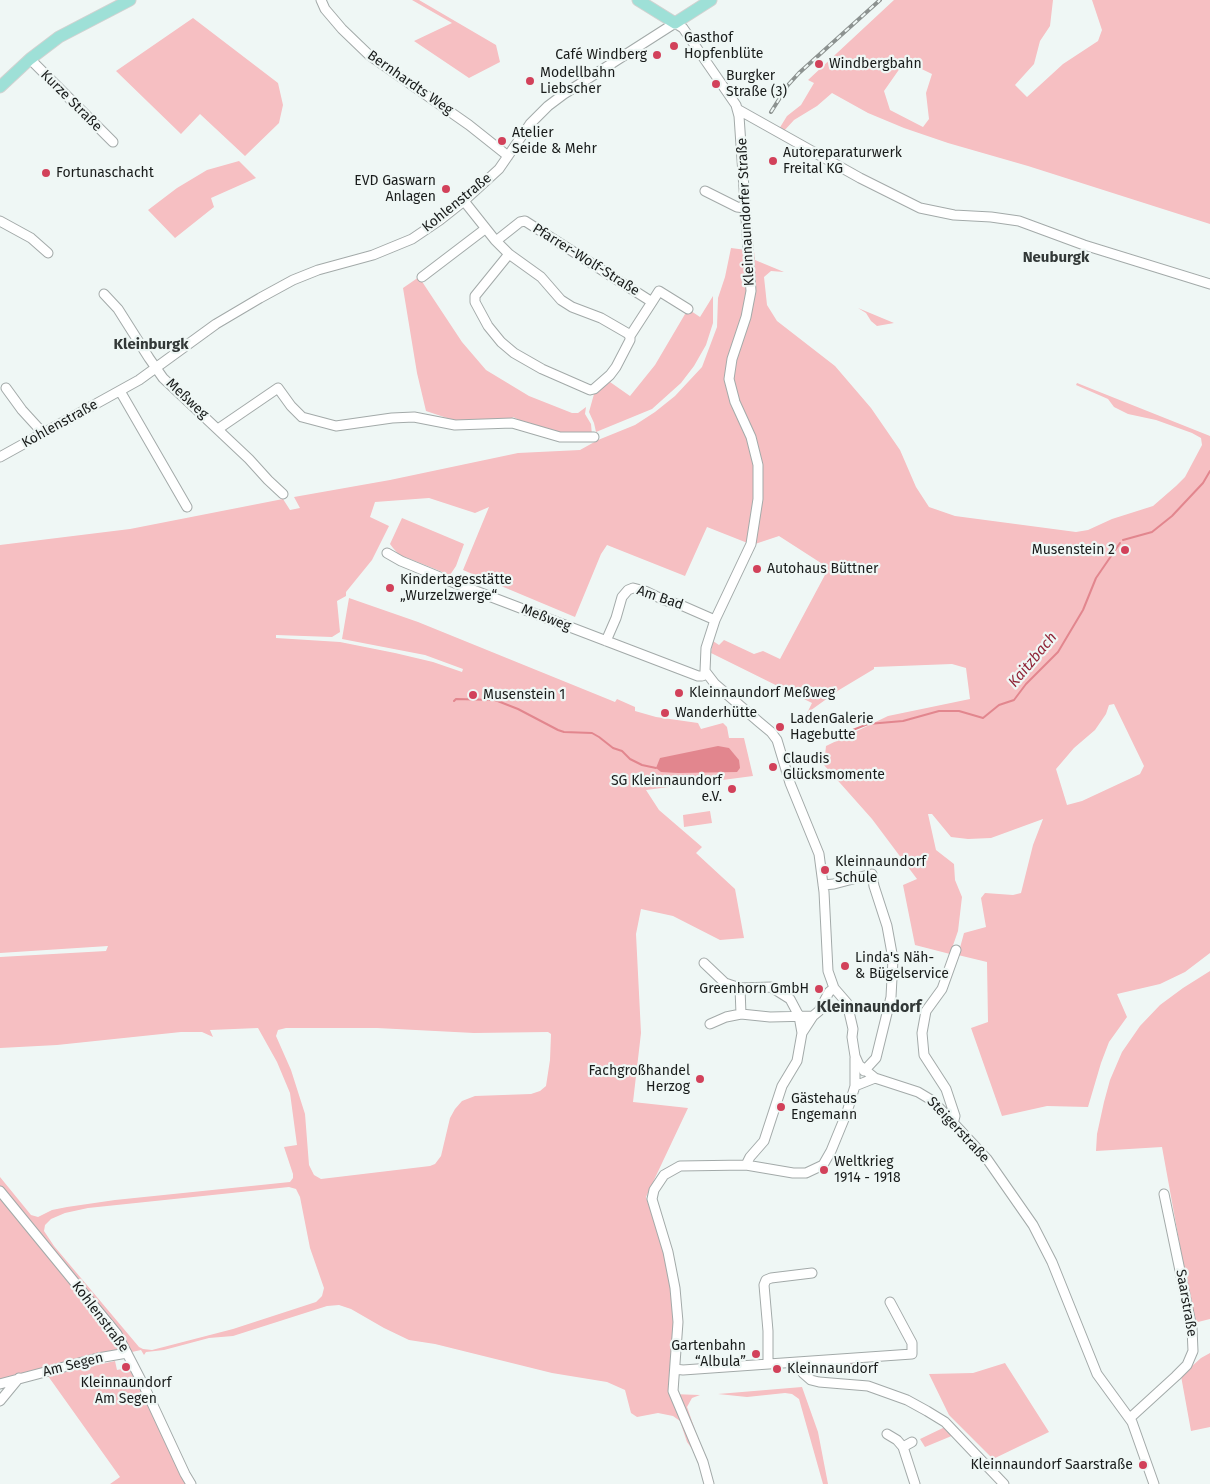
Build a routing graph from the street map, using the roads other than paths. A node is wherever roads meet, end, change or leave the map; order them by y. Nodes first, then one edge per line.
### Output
1 (130, 0) edge
2 (321, 0) edge
3 (638, 0) edge
4 (711, 0) edge
5 (675, 23) junction
6 (30, 59) junction
7 (0, 87) edge
8 (737, 109) junction
9 (113, 142) dead end
10 (508, 156) junction
11 (705, 191) dead end
12 (464, 201) junction
13 (745, 208) junction
14 (0, 221) edge
15 (485, 229) junction
16 (496, 241) junction
17 (48, 253) dead end
18 (510, 254) junction
19 (422, 278) dead end
20 (1210, 284) edge
21 (104, 294) dead end
22 (652, 302) junction
23 (688, 309) dead end
24 (630, 336) junction
25 (157, 368) junction
26 (6, 388) dead end
27 (120, 391) junction
28 (218, 429) junction
29 (43, 434) junction
30 (594, 437) dead end
31 (0, 458) edge
32 (283, 494) dead end
33 (187, 507) dead end
34 (387, 553) dead end
35 (715, 620) junction
36 (606, 641) junction
37 (707, 674) junction
38 (823, 884) junction
39 (956, 950) dead end
40 (704, 963) dead end
41 (740, 988) junction
42 (834, 988) junction
43 (741, 1014) junction
44 (799, 1016) junction
45 (813, 1016) junction
46 (710, 1024) dead end
47 (802, 1033) junction
48 (856, 1057) junction
49 (864, 1071) junction
50 (875, 1078) junction
51 (855, 1086) junction
52 (952, 1122) junction
53 (746, 1165) junction
54 (0, 1191) edge
55 (1164, 1194) dead end
56 (812, 1273) dead end
57 (890, 1302) dead end
58 (127, 1353) junction
59 (801, 1363) junction
60 (768, 1364) junction
61 (675, 1369) junction
62 (19, 1378) junction
63 (0, 1384) edge
64 (0, 1401) edge
65 (1130, 1418) junction
66 (887, 1434) dead end
67 (912, 1442) dead end
68 (903, 1447) junction
69 (192, 1484) edge
70 (709, 1484) edge
71 (915, 1484) edge
72 (1004, 1484) edge
73 (1154, 1484) edge

1 - 6 main road
2 - 10 street, Bernhardts Weg
3 - 5 main road
4 - 5 main road, Kohlenstraße
5 - 8 street, Kleinnaundorfer Straße
5 - 10 street, Kohlenstraße
6 - 7 main road
6 - 9 street, Kurze Straße
8 - 13 street, Kleinnaundorfer Straße
8 - 20 street
10 - 12 street, Kohlenstraße
11 - 13 street
12 - 15 street
12 - 25 street, Kohlenstraße
13 - 35 street, Kleinnaundorfer Straße
14 - 17 street
15 - 16 street
15 - 19 street
16 - 18 street
16 - 22 street, Pfarrer-Wolf-Straße
18 - 24 street
18 - 24 street, Pfarrer-Wolf-Straße
21 - 25 street, Meßweg
22 - 23 street, Pfarrer-Wolf-Straße
22 - 24 street, Pfarrer-Wolf-Straße
25 - 27 street, Kohlenstraße
25 - 28 street, Meßweg
26 - 29 street
27 - 29 street, Kohlenstraße
27 - 33 street
28 - 30 street, Meßweg
28 - 32 street, Meßweg
29 - 31 street, Kohlenstraße
34 - 36 street, Meßweg
35 - 36 street, Am Bad
35 - 37 street, Kleinnaundorfer Straße
36 - 37 street, Meßweg
37 - 38 street, Steigerstraße
38 - 42 street, Steigerstraße
38 - 49 street
39 - 52 street
40 - 41 street
41 - 43 street
41 - 44 street
42 - 45 street
42 - 48 street, Steigerstraße
43 - 44 street
43 - 46 street
44 - 45 street
44 - 47 street
45 - 47 street
47 - 53 street
48 - 49 street, Steigerstraße
48 - 51 street
49 - 50 street, Steigerstraße
50 - 51 street
50 - 52 street, Steigerstraße
51 - 53 street
52 - 65 street, Steigerstraße
53 - 61 street
54 - 58 street, Kohlenstraße
55 - 65 street, Saarstraße
56 - 60 street
57 - 59 street
58 - 62 street, Am Segen
58 - 69 street, Kohlenstraße
59 - 60 street
59 - 72 street
60 - 61 street
61 - 70 street
62 - 63 street, Am Segen
62 - 64 street
65 - 73 street, Steigerstraße
66 - 68 street
67 - 68 street
68 - 71 street

